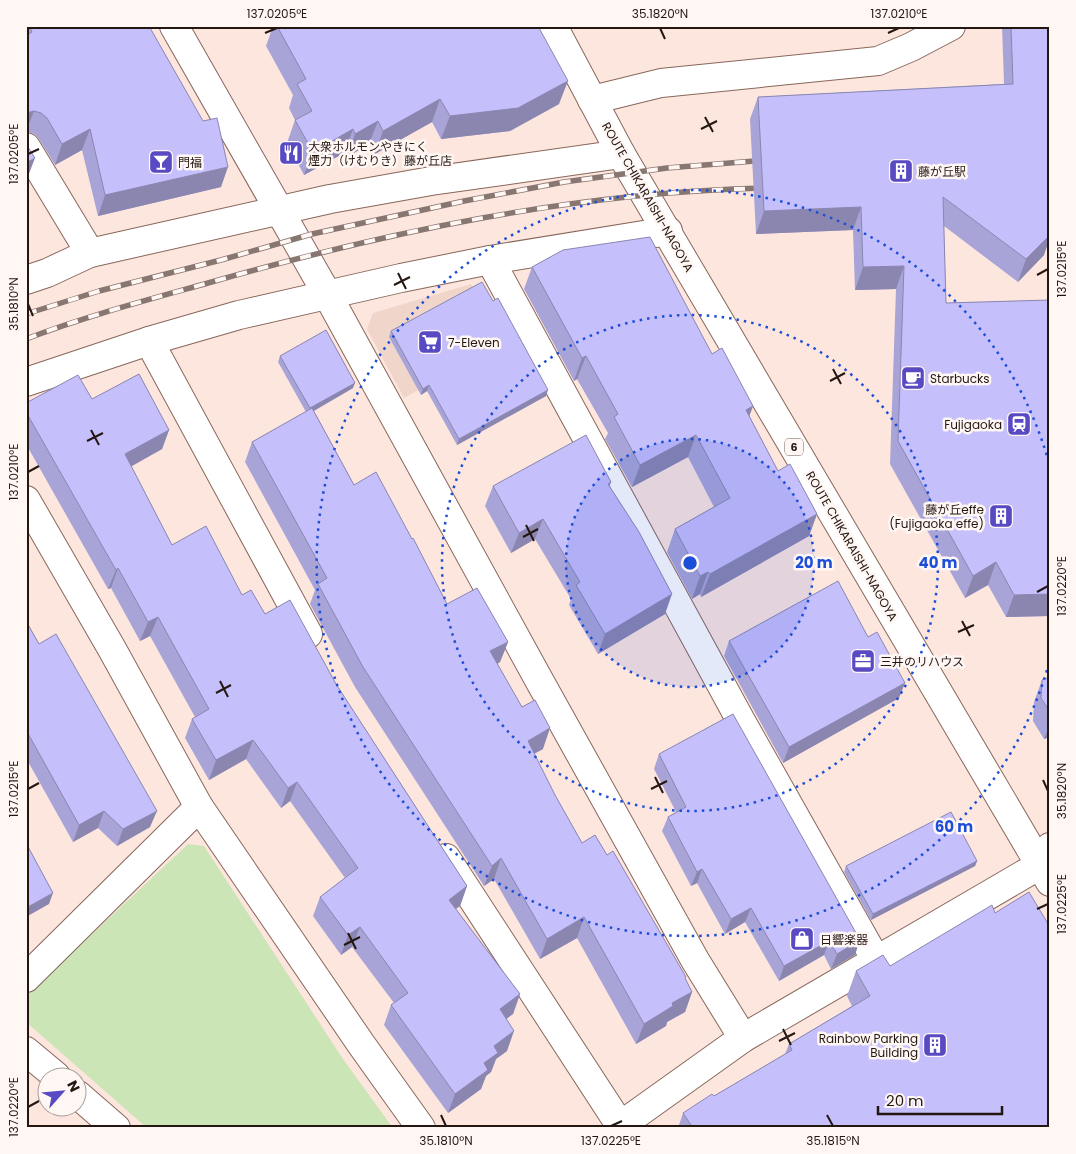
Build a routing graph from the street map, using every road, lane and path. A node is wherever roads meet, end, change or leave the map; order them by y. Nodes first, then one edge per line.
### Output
1 (174, 26) edge
2 (553, 26) edge
3 (951, 26) edge
4 (592, 100) junction
5 (26, 147) edge
6 (621, 154) junction
7 (279, 212) junction
8 (668, 231) junction
9 (90, 253) junction
10 (490, 260) junction
11 (26, 280) edge
12 (327, 294) junction
13 (149, 341) junction
14 (26, 382) edge
15 (26, 500) edge
16 (318, 652) edge
17 (199, 807) junction
18 (431, 835) edge
19 (1046, 865) edge
20 (876, 960) junction
21 (26, 978) edge
22 (743, 1038) junction
23 (26, 1051) edge
24 (44, 1066) edge
25 (88, 1104) edge
26 (619, 1126) edge
27 (116, 1128) edge
28 (421, 1128) edge

1 - 7 street
2 - 4 street, ROUTE CHIKARAISHI-NAGOYA / 6
3 - 4 street
4 - 6 street, ROUTE CHIKARAISHI-NAGOYA / 6
5 - 9 street
6 - 7 street
6 - 8 street, ROUTE CHIKARAISHI-NAGOYA / 6
7 - 9 street
7 - 12 street
8 - 10 street
8 - 19 street, ROUTE CHIKARAISHI-NAGOYA / 6
9 - 11 street
10 - 12 street
10 - 20 street
12 - 13 street
12 - 22 street
13 - 14 street
13 - 16 street
15 - 17 street
17 - 21 street
17 - 28 street
18 - 26 street
19 - 20 street
20 - 22 street
22 - 26 street
23 - 24 street
25 - 27 street

